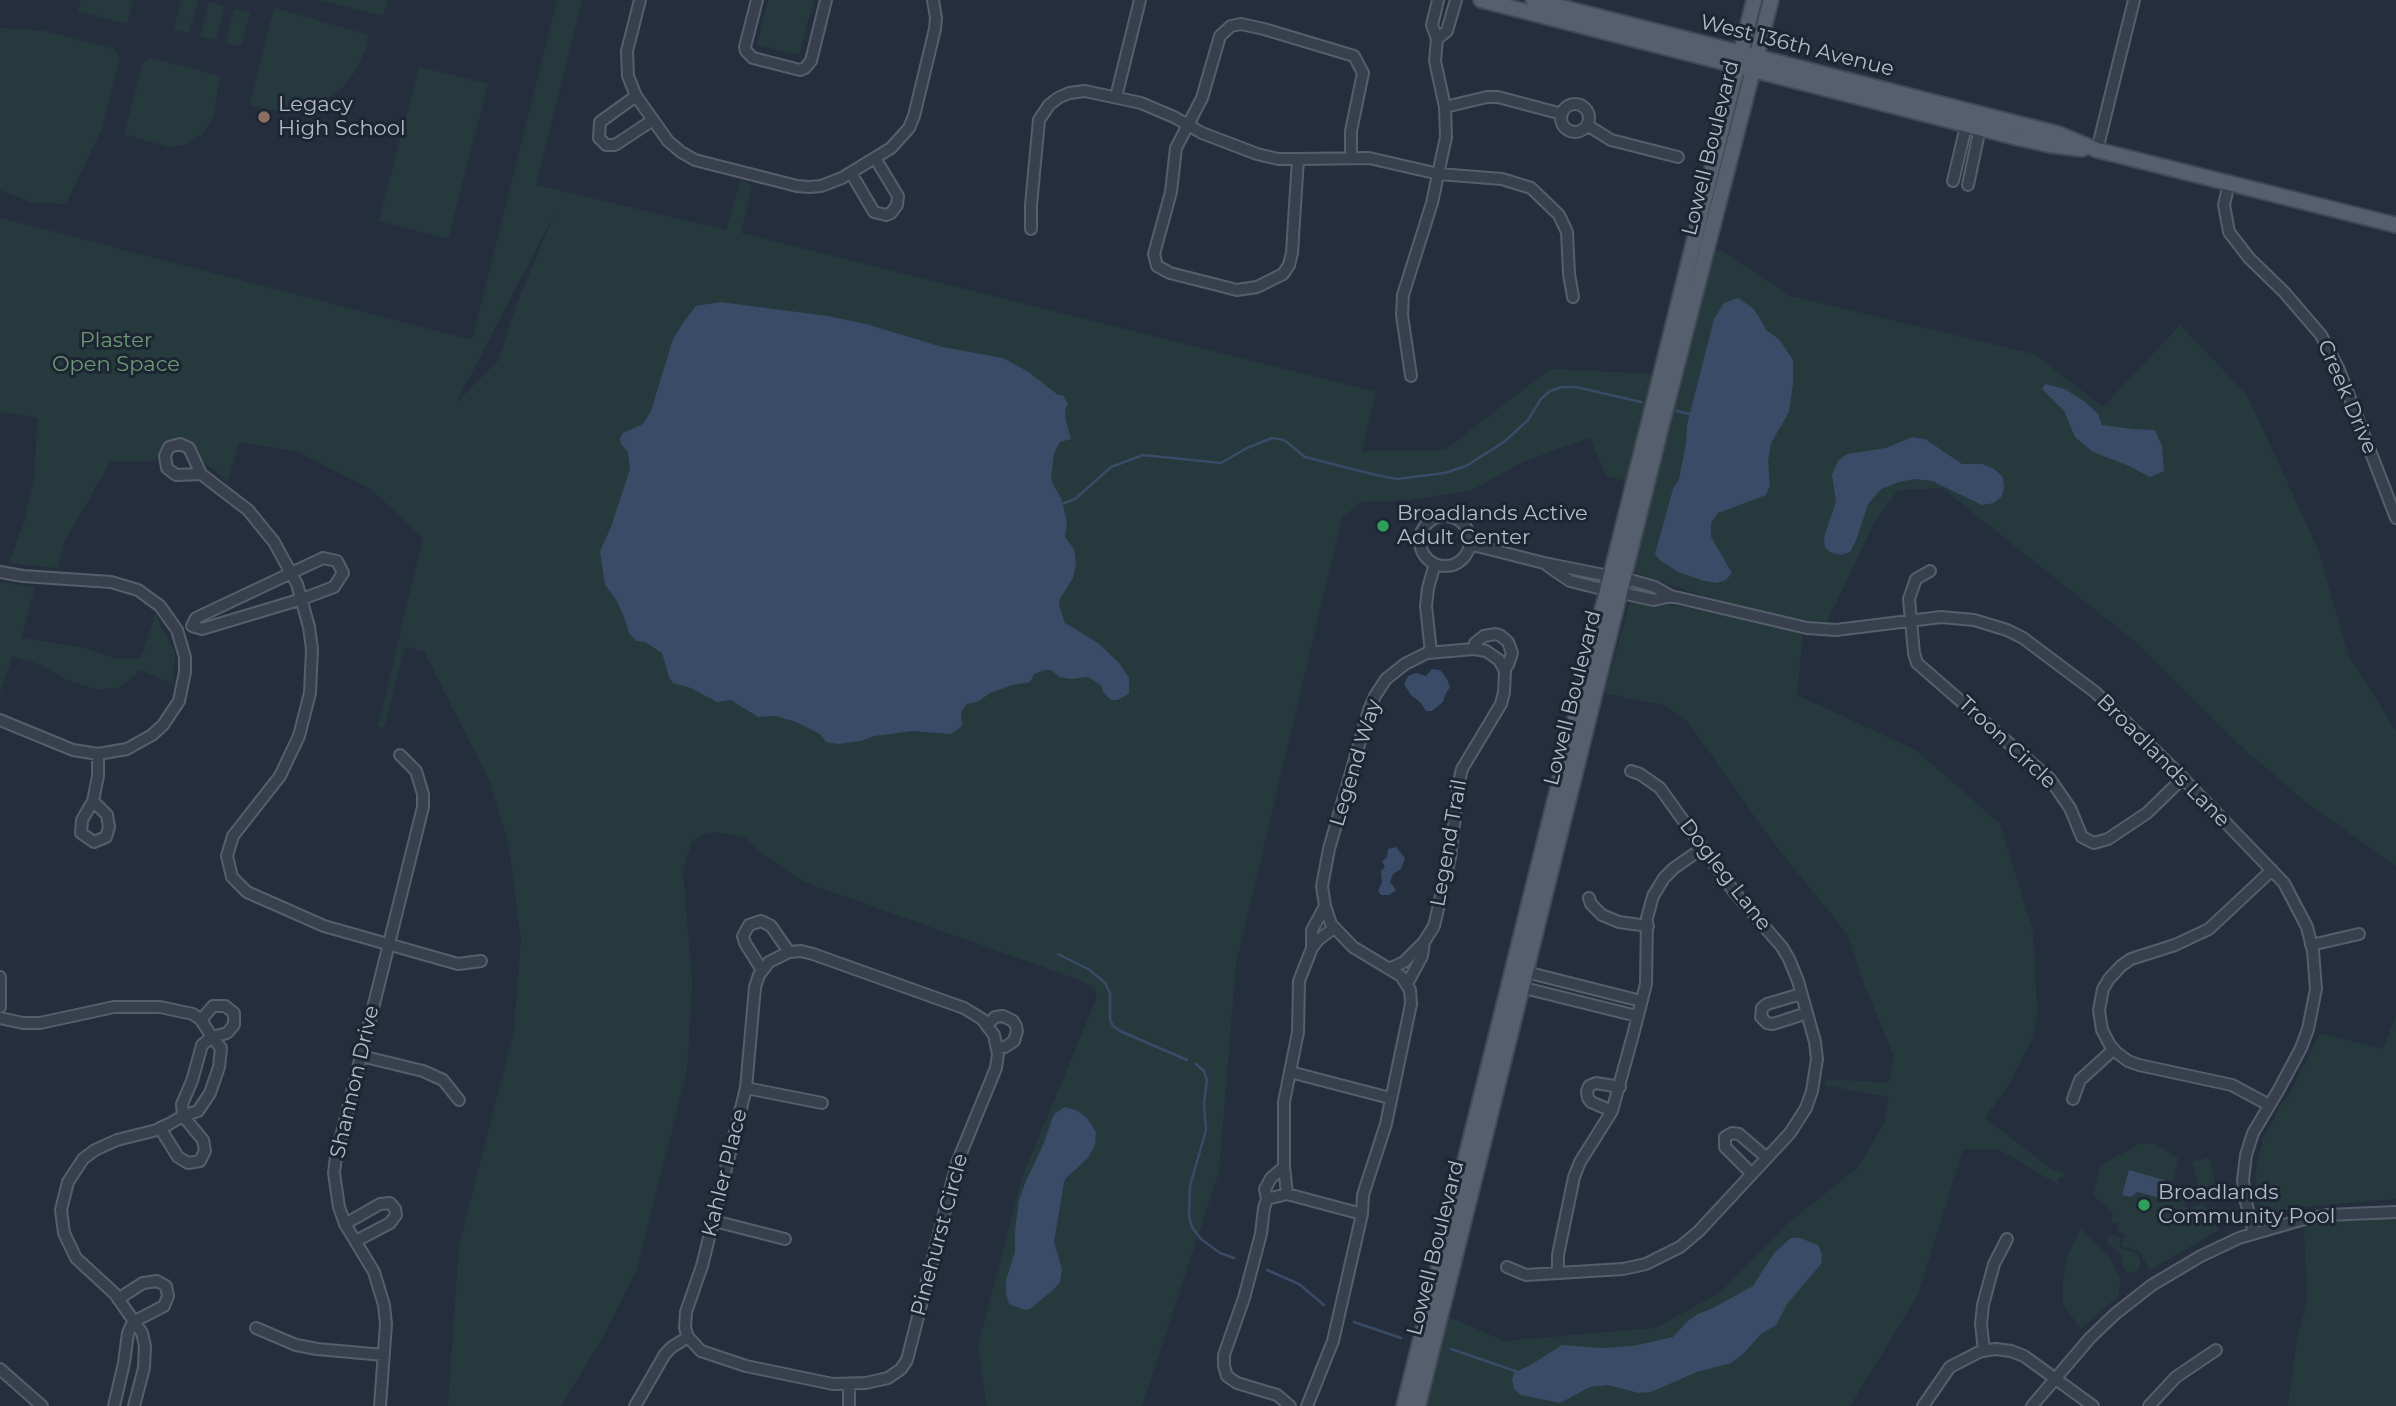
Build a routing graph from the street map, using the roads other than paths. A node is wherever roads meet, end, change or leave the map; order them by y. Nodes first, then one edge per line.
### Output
1 (639, 0) edge
2 (757, 0) edge
3 (826, 0) edge
4 (933, 0) edge
5 (1140, 0) edge
6 (1438, 0) edge
7 (1455, 0) edge
8 (1481, 0) edge
9 (1533, 0) edge
10 (1754, 0) edge
11 (1770, 0) edge
12 (2134, 0) edge
13 (1437, 39) junction
14 (1747, 61) junction
15 (636, 96) junction
16 (1116, 97) junction
17 (1445, 107) junction
18 (1562, 114) junction
19 (1975, 119) junction
20 (653, 120) junction
21 (1188, 125) junction
22 (1587, 125) junction
23 (2097, 150) junction
24 (1678, 157) dead end
25 (875, 158) junction
26 (1350, 158) junction
27 (1298, 159) junction
28 (851, 173) junction
29 (1439, 174) junction
30 (1953, 181) dead end
31 (2229, 183) junction
32 (1968, 185) dead end
33 (2396, 225) edge
34 (1031, 229) dead end
35 (1573, 297) dead end
36 (1411, 376) dead end
37 (201, 474) dead end
38 (2396, 518) edge
39 (1469, 544) junction
40 (1436, 564) junction
41 (1930, 571) dead end
42 (0, 572) edge
43 (292, 573) junction
44 (1616, 585) junction
45 (302, 599) junction
46 (235, 600) junction
47 (242, 617) junction
48 (1910, 621) junction
49 (192, 626) junction
50 (177, 630) junction
51 (1474, 649) junction
52 (1430, 652) junction
53 (1504, 668) junction
54 (0, 720) edge
55 (98, 754) junction
56 (400, 755) dead end
57 (1631, 771) dead end
58 (2183, 778) junction
59 (93, 801) dead end
60 (416, 836) junction
61 (428, 839) dead end
62 (1703, 848) junction
63 (2272, 870) junction
64 (1589, 898) dead end
65 (1325, 906) junction
66 (1648, 926) junction
67 (1334, 928) junction
68 (2359, 934) dead end
69 (1424, 942) junction
70 (388, 944) junction
71 (2311, 944) junction
72 (1312, 948) junction
73 (789, 952) junction
74 (481, 961) dead end
75 (1391, 968) junction
76 (762, 970) junction
77 (1520, 971) junction
78 (0, 977) edge
79 (1407, 984) junction
80 (1516, 986) junction
81 (1801, 994) junction
82 (1641, 1001) junction
83 (0, 1007) edge
84 (1807, 1013) junction
85 (1637, 1016) junction
86 (0, 1018) edge
87 (201, 1020) junction
88 (987, 1025) junction
89 (212, 1037) junction
90 (997, 1048) junction
91 (2113, 1050) junction
92 (361, 1056) junction
93 (1290, 1072) junction
94 (1620, 1087) junction
95 (746, 1088) junction
96 (1390, 1098) junction
97 (2073, 1099) dead end
98 (459, 1100) dead end
99 (822, 1103) dead end
100 (2269, 1105) junction
101 (1612, 1111) junction
102 (183, 1116) junction
103 (160, 1128) junction
104 (1767, 1158) junction
105 (1284, 1167) junction
106 (1752, 1174) junction
107 (1287, 1194) junction
108 (1267, 1199) junction
109 (2396, 1212) edge
110 (1362, 1214) junction
111 (714, 1221) junction
112 (345, 1224) junction
113 (2254, 1233) junction
114 (785, 1239) dead end
115 (2007, 1239) dead end
116 (356, 1241) junction
117 (1507, 1267) dead end
118 (1558, 1273) junction
119 (118, 1299) junction
120 (133, 1322) junction
121 (256, 1328) dead end
122 (688, 1337) junction
123 (1984, 1350) junction
124 (2216, 1350) dead end
125 (384, 1355) junction
126 (0, 1369) edge
127 (2055, 1378) junction
128 (849, 1384) junction
129 (42, 1406) edge
130 (114, 1406) edge
131 (134, 1406) edge
132 (380, 1406) edge
133 (635, 1406) edge
134 (849, 1406) edge
135 (1290, 1406) edge
136 (1307, 1406) edge
137 (1404, 1406) edge
138 (1418, 1406) edge
139 (1923, 1406) edge
140 (2032, 1406) edge
141 (2093, 1406) edge
142 (2149, 1406) edge

1 - 15 street
2 - 3 street
4 - 25 street
5 - 16 street
6 - 13 street
7 - 13 street
8 - 14 main road, West 136th Avenue
9 - 14 main road, West 136th Avenue
10 - 14 main road, Lowell Boulevard
11 - 14 main road, Lowell Boulevard
12 - 23 street
13 - 17 street
14 - 19 main road, West 136th Avenue
14 - 44 main road, Lowell Boulevard
15 - 20 street
15 - 20 street
16 - 21 street
16 - 34 street
17 - 18 street
17 - 29 street
18 - 22 street
18 - 22 street
19 - 23 main road, West 136th Avenue
19 - 30 street
19 - 32 street
20 - 28 street
21 - 26 street
21 - 27 street
21 - 27 street
22 - 24 street
23 - 31 main road, West 136th Avenue
25 - 28 street
25 - 28 street
26 - 27 street
26 - 29 street
29 - 35 street
29 - 36 street
31 - 33 main road, West 136th Avenue
31 - 38 street, Creek Drive
37 - 43 street
39 - 40 street
39 - 40 street
39 - 44 street, Broadlands Lane
40 - 52 street
41 - 48 street, Troon Circle
42 - 50 street
43 - 45 street
43 - 45 street
43 - 46 street
44 - 48 street, Broadlands Lane
44 - 77 main road, Lowell Boulevard
45 - 47 street
45 - 70 street
46 - 47 street
46 - 49 street
47 - 49 street
48 - 58 street, Broadlands Lane
48 - 58 street, Troon Circle
49 - 50 street
50 - 55 street
51 - 52 street, Legend Trail
51 - 53 street
51 - 53 street, Legend Trail
52 - 65 street, Legend Way
53 - 69 street, Legend Trail
54 - 55 street
55 - 59 street
56 - 60 street, Shannon Drive
57 - 62 street, Dogleg Lane
58 - 63 street, Broadlands Lane
60 - 61 street
60 - 70 street, Shannon Drive
62 - 66 street
62 - 81 street, Dogleg Lane
63 - 71 street, Broadlands Lane
63 - 91 street
64 - 66 street
65 - 67 street, Legend Way
65 - 72 street, Legend Way
66 - 82 street
67 - 72 street, Legend Way
67 - 75 street, Legend Way
68 - 71 street
69 - 75 street, Legend Trail
69 - 79 street, Legend Trail
70 - 74 street
70 - 92 street, Shannon Drive
71 - 100 street, Broadlands Lane
72 - 93 street, Legend Way
73 - 76 street
73 - 76 street
73 - 88 street
75 - 79 street
76 - 95 street, Kahler Place
77 - 80 main road, Lowell Boulevard
77 - 82 street
78 - 83 street
79 - 96 street
80 - 85 street
80 - 137 main road, Lowell Boulevard
80 - 138 main road, Lowell Boulevard
81 - 84 street, Dogleg Lane
81 - 84 street
82 - 85 street
84 - 104 street, Dogleg Lane
85 - 94 street
86 - 87 street
87 - 89 street
87 - 89 street
88 - 90 street
88 - 90 street, Pinehurst Circle
89 - 102 street
89 - 102 street
90 - 128 street, Pinehurst Circle
91 - 97 street
91 - 100 street
92 - 98 street
92 - 112 street, Shannon Drive
93 - 96 street
93 - 105 street, Legend Way
94 - 101 street
94 - 101 street
95 - 99 street
95 - 111 street, Kahler Place
96 - 110 street
100 - 113 street, Broadlands Lane
101 - 118 street
102 - 103 street
102 - 103 street
103 - 119 street
104 - 106 street, Dogleg Lane
104 - 106 street
105 - 107 street, Legend Way
105 - 108 street
106 - 118 street, Dogleg Lane
107 - 108 street
107 - 110 street
108 - 135 street
109 - 113 street
110 - 136 street
111 - 114 street
111 - 122 street, Kahler Place
112 - 116 street, Shannon Drive
112 - 116 street
113 - 127 street
115 - 123 street
116 - 125 street, Shannon Drive
117 - 118 street, Dogleg Lane
119 - 120 street
119 - 120 street
120 - 130 street
120 - 131 street
121 - 125 street
122 - 128 street, Pinehurst Circle
122 - 133 street
123 - 127 street
123 - 139 street
124 - 142 street
125 - 132 street, Shannon Drive
126 - 129 street
127 - 140 street
127 - 141 street
128 - 134 street

